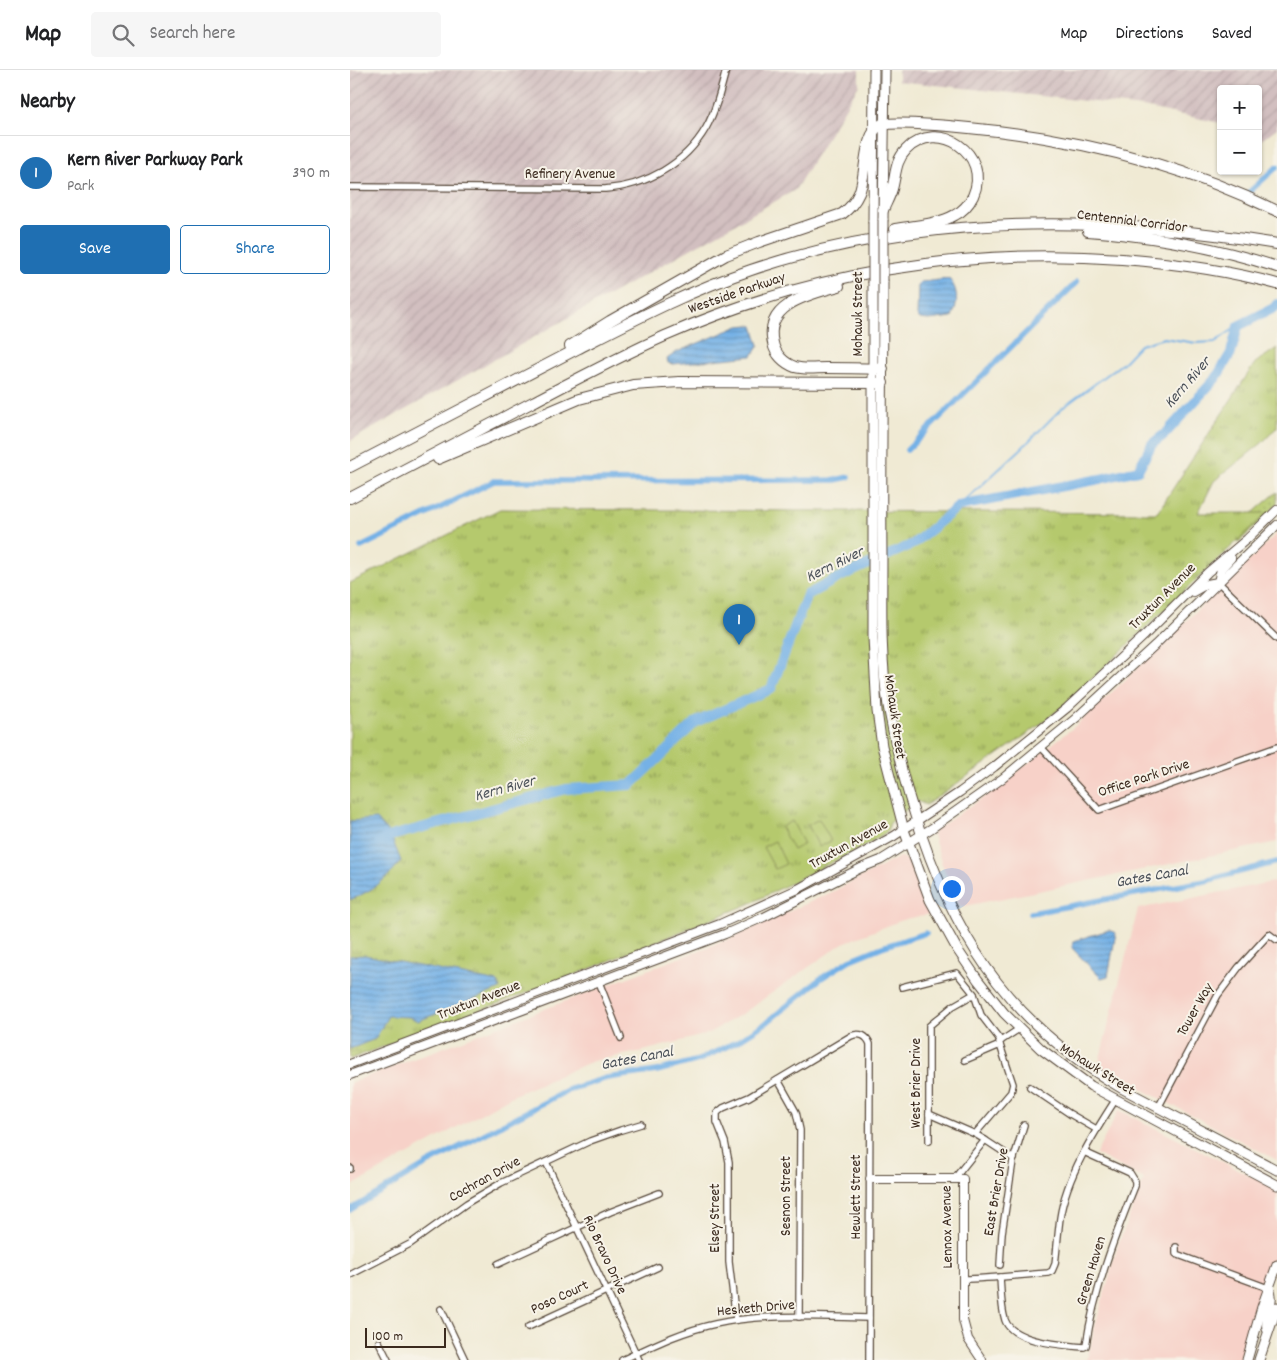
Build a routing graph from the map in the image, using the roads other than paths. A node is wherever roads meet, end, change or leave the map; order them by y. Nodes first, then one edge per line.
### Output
1 (726, 70) edge
2 (874, 70) edge
3 (885, 70) edge
4 (884, 124) junction
5 (875, 130) junction
6 (350, 187) edge
7 (1277, 211) edge
8 (883, 215) junction
9 (980, 227) junction
10 (1277, 244) edge
11 (952, 261) junction
12 (1277, 267) edge
13 (752, 270) junction
14 (1221, 273) junction
15 (1277, 284) edge
16 (1277, 291) edge
17 (878, 369) junction
18 (532, 372) junction
19 (878, 383) junction
20 (350, 467) edge
21 (372, 486) junction
22 (350, 498) edge
23 (1277, 510) edge
24 (1277, 525) edge
25 (1246, 539) junction
26 (1218, 582) junction
27 (1181, 600) junction
28 (1277, 639) edge
29 (1277, 747) edge
30 (1041, 748) junction
31 (916, 821) junction
32 (904, 830) junction
33 (921, 834) junction
34 (908, 843) junction
35 (939, 916) junction
36 (965, 935) junction
37 (1277, 940) edge
38 (621, 962) junction
39 (599, 982) junction
40 (902, 987) dead end
41 (974, 994) junction
42 (1019, 1029) junction
43 (621, 1038) dead end
44 (1051, 1040) junction
45 (1001, 1043) junction
46 (965, 1060) dead end
47 (350, 1065) edge
48 (350, 1075) edge
49 (778, 1080) junction
50 (1030, 1087) dead end
51 (1116, 1099) junction
52 (1132, 1108) junction
53 (1158, 1108) junction
54 (929, 1114) junction
55 (1153, 1119) junction
56 (1187, 1123) junction
57 (641, 1124) dead end
58 (1024, 1125) dead end
59 (1096, 1129) junction
60 (975, 1134) junction
61 (985, 1140) junction
62 (929, 1141) dead end
63 (1084, 1152) junction
64 (1014, 1159) junction
65 (546, 1162) junction
66 (1277, 1170) edge
67 (870, 1179) junction
68 (954, 1179) junction
69 (1277, 1185) edge
70 (658, 1194) dead end
71 (577, 1227) junction
72 (1176, 1247) dead end
73 (498, 1264) dead end
74 (1000, 1265) dead end
75 (1277, 1265) edge
76 (658, 1267) dead end
77 (350, 1275) edge
78 (1000, 1277) junction
79 (963, 1279) junction
80 (1268, 1288) junction
81 (607, 1290) junction
82 (1277, 1307) edge
83 (441, 1309) dead end
84 (800, 1317) junction
85 (869, 1318) junction
86 (736, 1320) junction
87 (528, 1327) dead end
88 (1268, 1331) junction
89 (379, 1342) dead end
90 (636, 1353) junction
91 (388, 1360) edge
92 (465, 1360) edge
93 (622, 1360) edge
94 (639, 1360) edge
95 (869, 1360) edge
96 (982, 1360) edge
97 (1246, 1360) edge
98 (1259, 1360) edge

1 - 6 street, Refinery Avenue
2 - 5 main road, Mohawk Street
3 - 4 main road, Mohawk Street
4 - 5 highway
4 - 7 highway
4 - 8 main road, Mohawk Street
5 - 17 main road, Mohawk Street, bridge
5 - 18 highway
8 - 13 highway
8 - 17 main road, Mohawk Street, bridge
9 - 10 highway
9 - 12 highway, Centennial Corridor
9 - 13 highway, Westside Parkway
11 - 14 highway, Westside Parkway
11 - 17 highway
11 - 21 highway, Westside Parkway
13 - 18 highway, Westside Parkway
14 - 15 highway
14 - 16 highway
17 - 19 main road, Mohawk Street
18 - 20 highway, Westside Parkway
19 - 21 highway
19 - 31 main road, Mohawk Street
19 - 32 main road, Mohawk Street
21 - 22 highway, Westside Parkway
23 - 25 main road, Truxtun Avenue
24 - 26 main road, Truxtun Avenue
25 - 26 main road
25 - 27 main road, Truxtun Avenue
26 - 27 main road
26 - 28 street
26 - 30 main road, Truxtun Avenue
27 - 31 main road, Truxtun Avenue
29 - 30 street, Office Park Drive
30 - 33 main road, Truxtun Avenue
31 - 32 main road, Truxtun Avenue
31 - 33 main road, Mohawk Street
32 - 34 main road, Mohawk Street
32 - 38 main road, Truxtun Avenue
33 - 34 main road, Truxtun Avenue
33 - 36 main road, Mohawk Street
34 - 35 main road, Mohawk Street
34 - 39 main road, Truxtun Avenue
35 - 36 main road
35 - 42 main road, Mohawk Street
36 - 44 main road, Mohawk Street
37 - 53 street, Tower Way
38 - 39 main road
38 - 47 main road, Truxtun Avenue
39 - 43 street
39 - 48 main road, Truxtun Avenue
40 - 41 street
41 - 45 street
41 - 54 street, West Brier Drive
42 - 44 main road
42 - 45 street
42 - 51 main road, Mohawk Street
44 - 53 main road, Mohawk Street
45 - 46 street
45 - 60 street
49 - 67 street, Hewlett Street
49 - 84 street, Sesnon Street
49 - 86 street, Elsey Street
50 - 59 street
51 - 52 main road, Mohawk Street
51 - 59 street
52 - 53 main road
52 - 55 main road, Mohawk Street
53 - 56 main road, Mohawk Street
54 - 60 street
54 - 62 street, West Brier Drive
55 - 56 main road
55 - 69 main road, Mohawk Street
56 - 66 main road, Mohawk Street
57 - 65 street, Cochran Drive
58 - 64 street, East Brier Drive
59 - 63 street
60 - 61 street
61 - 64 street
61 - 68 street
63 - 78 street
63 - 78 street, Green Haven
64 - 74 street, East Brier Drive
65 - 71 street, Rio Bravo Drive
65 - 77 street, Cochran Drive
67 - 68 main road, Lennox Avenue
67 - 85 street, Hewlett Street
68 - 79 main road, Lennox Avenue
70 - 71 street
71 - 73 street
71 - 81 street, Rio Bravo Drive
72 - 80 street
75 - 80 main road
76 - 81 street, Poso Court
78 - 79 street
79 - 96 main road, Lennox Avenue
80 - 88 main road
80 - 97 main road
81 - 87 street, Poso Court
81 - 90 street, Rio Bravo Drive
82 - 88 main road
83 - 92 street
84 - 85 street, Hesketh Drive
84 - 86 street, Hesketh Drive
85 - 95 street, Hewlett Street
86 - 90 street, Hesketh Drive
88 - 98 main road
89 - 91 street
90 - 93 street, Hesketh Drive
90 - 94 street, Rio Bravo Drive

